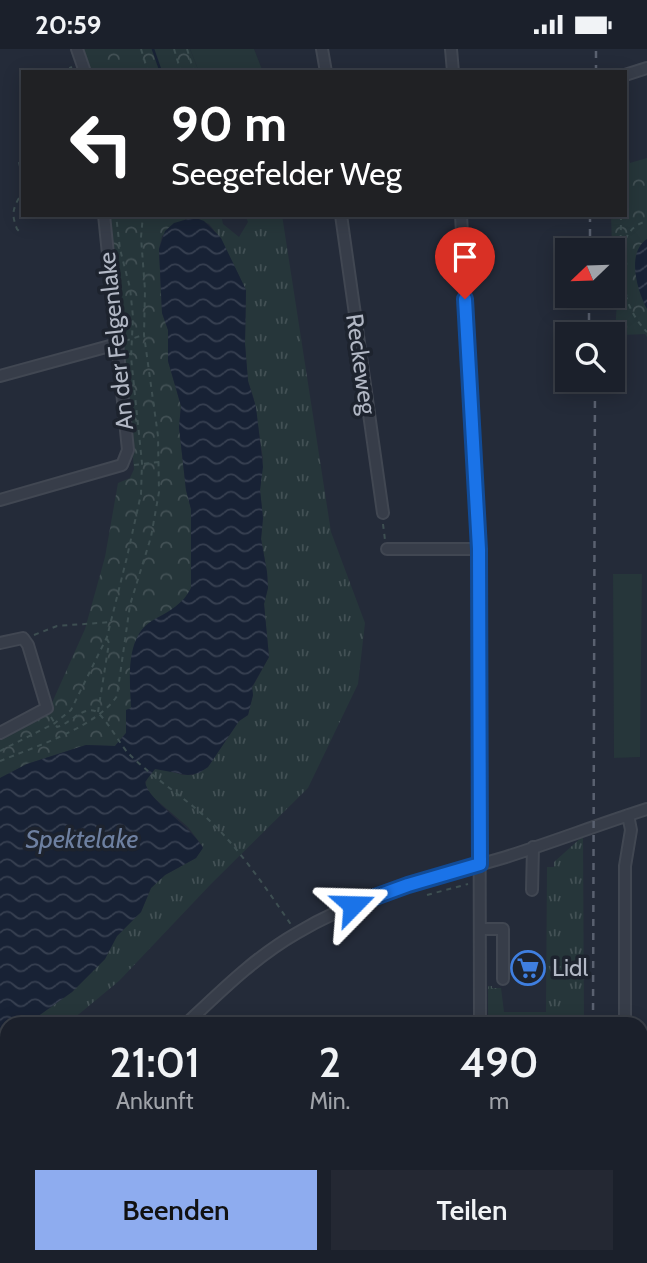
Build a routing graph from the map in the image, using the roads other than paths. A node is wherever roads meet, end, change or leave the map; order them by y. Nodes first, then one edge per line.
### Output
1 (77, 49) edge
2 (322, 49) edge
3 (451, 49) edge
4 (84, 67) edge
5 (647, 68) edge
6 (326, 70) edge
7 (453, 70) edge
8 (627, 74) edge
9 (104, 217) edge
10 (341, 217) edge
11 (461, 217) edge
12 (117, 344) junction
13 (0, 376) edge
14 (0, 500) edge
15 (383, 513) road end
16 (387, 549) road end
17 (479, 549) junction
18 (0, 643) edge
19 (0, 733) edge
20 (647, 809) edge
21 (628, 815) junction
22 (533, 847) junction
23 (480, 864) junction
24 (532, 890) dead end
25 (480, 929) junction
26 (503, 979) dead end
27 (194, 1017) edge
28 (480, 1017) edge
29 (625, 1017) edge

1 - 4 street
2 - 6 street
3 - 7 street
5 - 8 street
9 - 12 street, An der Felgenlake
10 - 15 street, Reckeweg
11 - 17 street
12 - 13 street
12 - 14 street, An der Felgenlake
16 - 17 street
17 - 23 street
18 - 19 street
20 - 21 street
21 - 22 street
21 - 29 street
22 - 23 street
22 - 24 street
23 - 25 street
23 - 27 street
25 - 26 street
25 - 28 street

